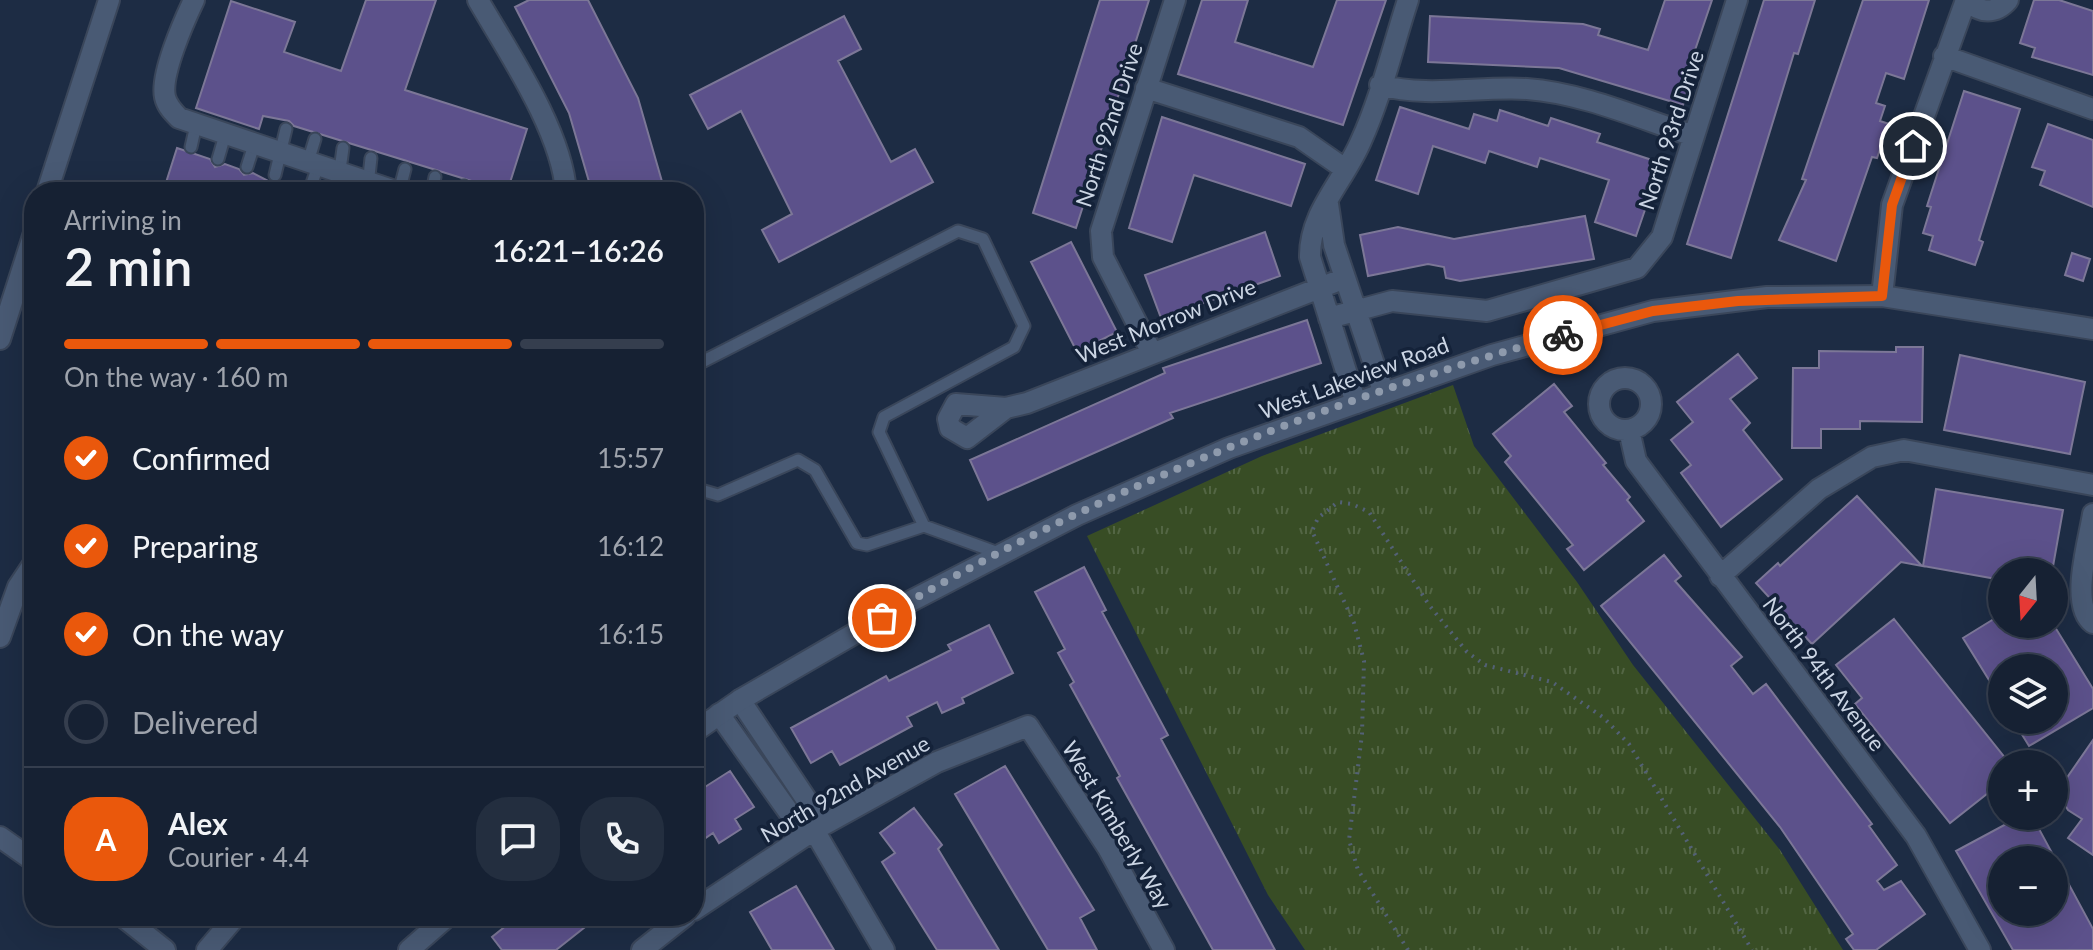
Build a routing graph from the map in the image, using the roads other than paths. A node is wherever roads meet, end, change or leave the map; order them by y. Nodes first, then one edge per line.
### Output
1 (109, 0) edge
2 (194, 0) edge
3 (478, 0) edge
4 (1175, 0) edge
5 (1408, 0) edge
6 (1737, 0) edge
7 (1966, 0) edge
8 (2008, 0) edge
9 (1944, 56) junction
10 (1380, 85) junction
11 (1146, 88) junction
12 (2093, 109) edge
13 (196, 125) junction
14 (286, 129) dead end
15 (225, 135) junction
16 (1694, 136) junction
17 (315, 139) dead end
18 (254, 145) junction
19 (191, 147) dead end
20 (343, 148) dead end
21 (281, 153) junction
22 (371, 158) dead end
23 (218, 159) dead end
24 (313, 164) junction
25 (247, 167) dead end
26 (405, 169) dead end
27 (1345, 169) junction
28 (275, 175) dead end
29 (435, 177) dead end
30 (50, 182) edge
31 (311, 182) edge
32 (338, 182) edge
33 (339, 182) edge
34 (368, 182) edge
35 (402, 182) edge
36 (434, 182) edge
37 (563, 182) edge
38 (1328, 204) junction
39 (24, 264) edge
40 (1345, 278) junction
41 (1319, 286) junction
42 (1882, 296) junction
43 (1355, 309) junction
44 (1329, 318) junction
45 (2093, 329) edge
46 (0, 339) edge
47 (1151, 351) junction
48 (704, 361) edge
49 (1383, 391) junction
50 (1356, 403) junction
51 (1006, 408) dead end
52 (1629, 430) dead end
53 (2093, 485) edge
54 (704, 491) edge
55 (2093, 514) edge
56 (924, 526) junction
57 (1002, 554) junction
58 (1720, 576) junction
59 (24, 578) edge
60 (2093, 623) edge
61 (0, 637) edge
62 (740, 700) junction
63 (719, 714) junction
64 (704, 725) edge
65 (1028, 726) joint
66 (814, 830) junction
67 (0, 837) edge
68 (24, 854) edge
69 (704, 903) edge
70 (135, 926) edge
71 (227, 926) edge
72 (437, 926) edge
73 (672, 926) edge
74 (165, 950) edge
75 (207, 950) edge
76 (409, 950) edge
77 (642, 950) edge
78 (884, 950) edge
79 (1164, 950) edge
80 (1980, 950) edge

1 - 30 street
2 - 13 street
3 - 37 street
4 - 11 street, North 92nd Drive
5 - 10 street
6 - 16 street, North 93rd Drive
7 - 8 street
7 - 9 street
9 - 12 street
9 - 42 street
10 - 16 street
10 - 27 street
11 - 27 street
11 - 47 street, North 92nd Drive
13 - 15 street
13 - 19 lane
14 - 21 lane
15 - 18 street
15 - 23 lane
16 - 43 street, North 93rd Drive
17 - 24 lane
18 - 21 street
18 - 25 lane
20 - 33 lane
21 - 24 street
21 - 28 lane
22 - 34 lane
24 - 31 lane
24 - 32 street
26 - 35 lane
27 - 38 street
29 - 36 lane
38 - 40 street
38 - 41 street
39 - 46 street
40 - 41 street, West Morrow Drive
40 - 43 street
41 - 44 street
41 - 47 street, West Morrow Drive
42 - 45 street, West Lakeview Road
42 - 49 street, West Lakeview Road
43 - 44 street
43 - 49 street
44 - 50 street
47 - 51 street, West Morrow Drive
48 - 56 lane
49 - 50 street, West Lakeview Road
50 - 57 street, West Lakeview Road
52 - 58 street, North 94th Avenue
53 - 58 street
54 - 56 lane
55 - 60 street
56 - 57 lane
57 - 62 street, West Lakeview Road
58 - 80 street, North 94th Avenue
59 - 61 street
62 - 63 street, West Lakeview Road
62 - 66 street
63 - 64 street, West Lakeview Road
63 - 66 street
65 - 66 street, North 92nd Avenue
65 - 79 street, West Kimberly Way
66 - 69 street, North 92nd Avenue
66 - 78 street
67 - 68 street
70 - 74 street
71 - 75 street
72 - 76 street
73 - 77 street

